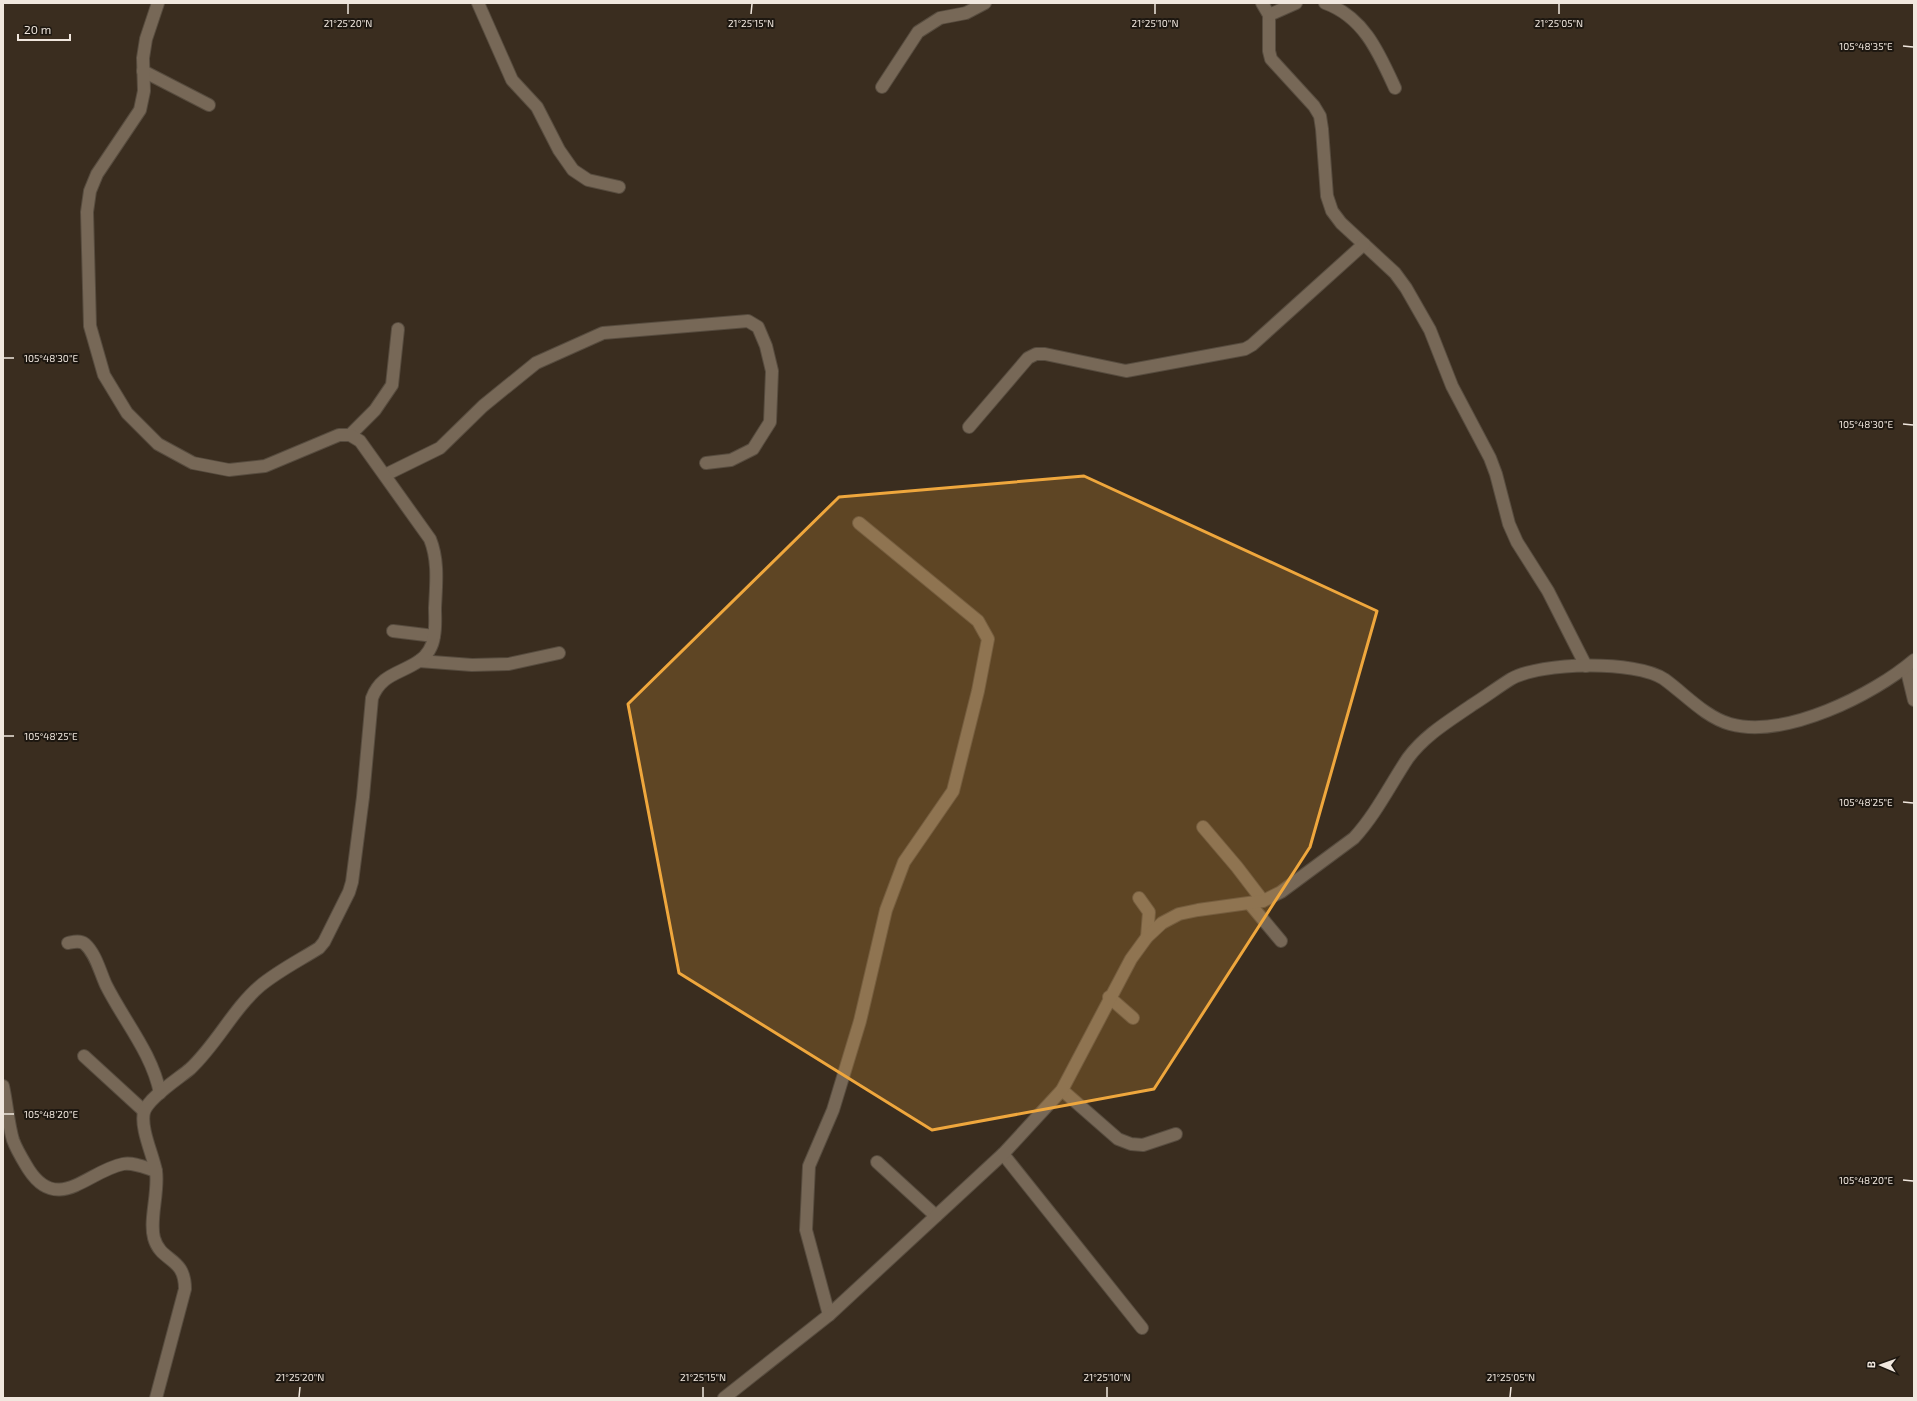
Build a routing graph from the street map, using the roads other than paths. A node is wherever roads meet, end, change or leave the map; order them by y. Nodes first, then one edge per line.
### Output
1 (158, 3) edge
2 (478, 3) edge
3 (985, 3) edge
4 (1262, 3) edge
5 (1296, 3) edge
6 (1325, 3) edge
7 (1269, 15) junction
8 (143, 71) junction
9 (882, 87) dead end
10 (1395, 88) dead end
11 (209, 105) dead end
12 (619, 187) dead end
13 (1364, 244) junction
14 (398, 329) dead end
15 (969, 427) dead end
16 (350, 435) junction
17 (706, 463) dead end
18 (385, 475) junction
19 (859, 524) dead end
20 (392, 631) dead end
21 (434, 636) junction
22 (559, 653) dead end
23 (419, 661) junction
24 (1910, 663) edge
25 (1586, 666) junction
26 (1914, 700) edge
27 (1203, 828) dead end
28 (1140, 898) dead end
29 (1263, 901) junction
30 (1250, 904) junction
31 (1147, 937) junction
32 (1281, 941) dead end
33 (68, 943) dead end
34 (1109, 997) junction
35 (1133, 1018) dead end
36 (84, 1056) dead end
37 (3, 1086) edge
38 (1062, 1090) junction
39 (160, 1093) junction
40 (144, 1111) junction
41 (1176, 1134) dead end
42 (1003, 1154) junction
43 (877, 1162) dead end
44 (156, 1171) junction
45 (936, 1216) junction
46 (829, 1315) junction
47 (1142, 1328) dead end
48 (156, 1398) edge
49 (724, 1398) edge

1 - 8 street
2 - 12 street
3 - 9 street
4 - 7 street
5 - 7 street
6 - 10 street
7 - 13 street
8 - 11 street
8 - 16 street
13 - 15 street
13 - 25 street
14 - 16 street
16 - 18 street
17 - 18 street
18 - 21 street
19 - 46 street
20 - 21 street
21 - 23 street
22 - 23 street
23 - 39 street
24 - 25 street
24 - 26 street
25 - 29 street
27 - 29 street
28 - 31 street
29 - 30 street
30 - 31 street
30 - 32 street
31 - 34 street
33 - 39 street
34 - 35 street
34 - 38 street
36 - 40 street
37 - 44 street
38 - 41 street
38 - 42 street
39 - 40 street
40 - 44 street
42 - 45 street
42 - 47 street
43 - 45 street
44 - 48 street
45 - 46 street
46 - 49 street

